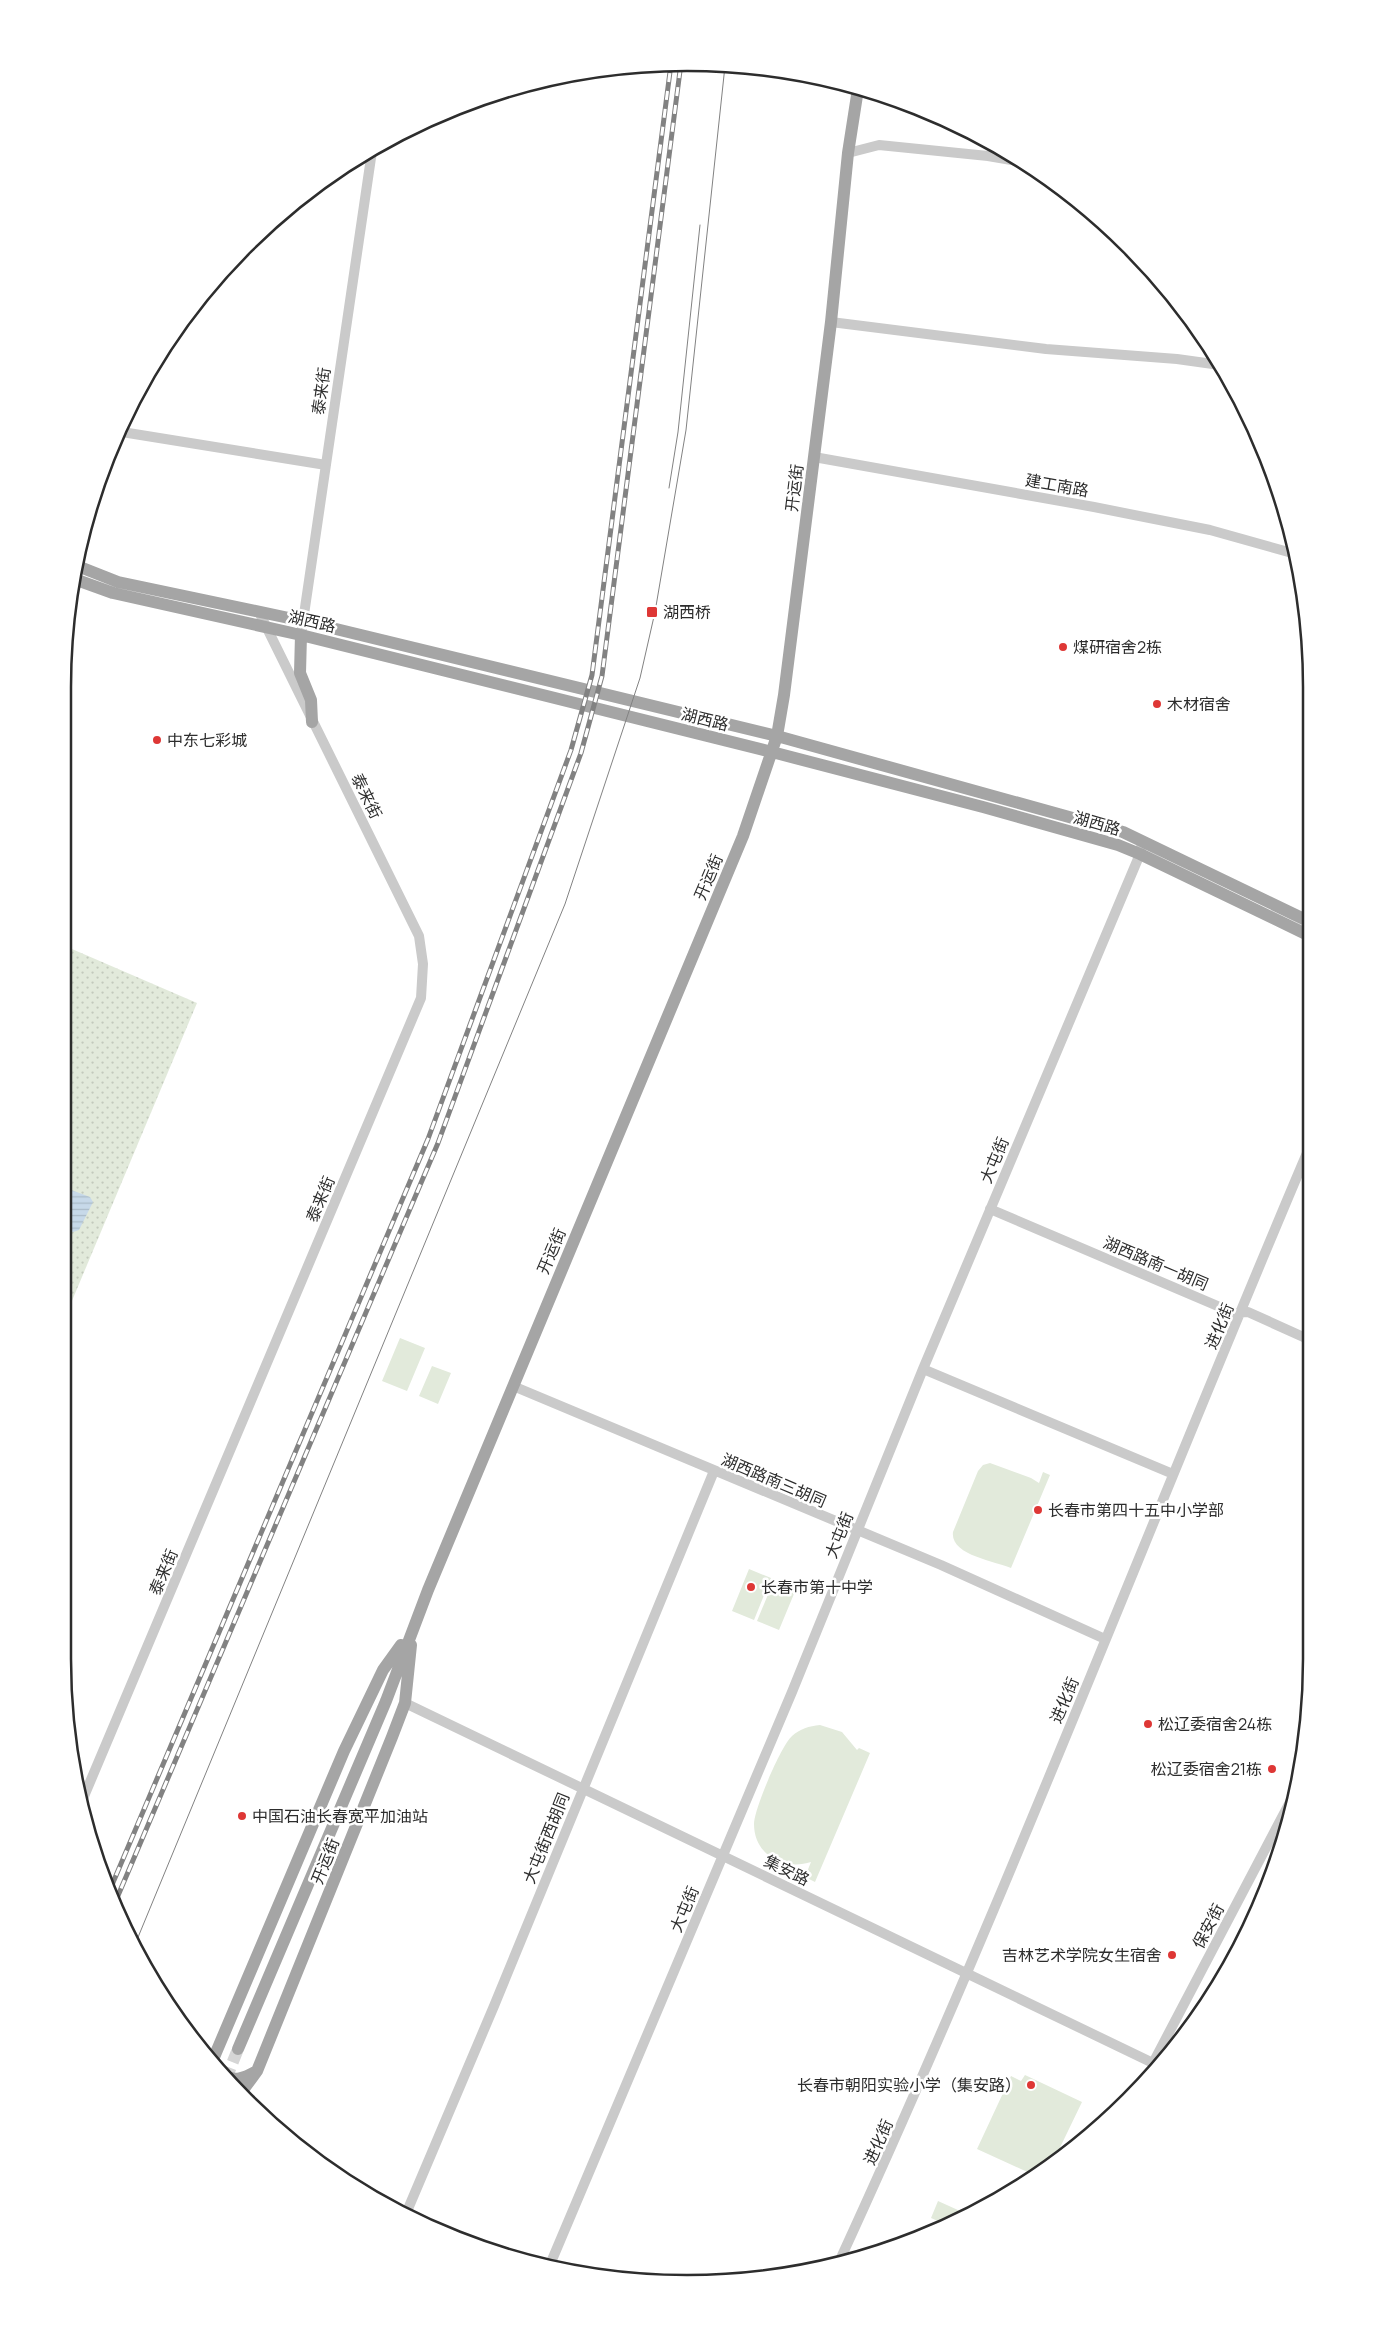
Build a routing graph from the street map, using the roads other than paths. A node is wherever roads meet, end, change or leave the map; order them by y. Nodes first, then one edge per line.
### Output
1 (857, 95) edge
2 (848, 153) junction
3 (1002, 158) edge
4 (371, 159) edge
5 (831, 322) junction
6 (1211, 364) edge
7 (127, 433) edge
8 (814, 457) junction
9 (326, 465) junction
10 (1287, 552) edge
11 (83, 568) edge
12 (81, 581) edge
13 (259, 612) junction
14 (303, 621) junction
15 (267, 627) junction
16 (301, 635) junction
17 (312, 722) junction
18 (776, 736) junction
19 (772, 752) junction
20 (1142, 840) junction
21 (1140, 854) junction
22 (1303, 919) edge
23 (1303, 933) edge
24 (1303, 1163) edge
25 (990, 1209) junction
26 (1241, 1312) junction
27 (1303, 1337) edge
28 (923, 1369) junction
29 (513, 1386) junction
30 (714, 1471) junction
31 (1173, 1474) junction
32 (857, 1531) junction
33 (412, 1630) junction
34 (1105, 1640) junction
35 (405, 1704) junction
36 (582, 1789) junction
37 (86, 1792) edge
38 (1282, 1817) edge
39 (723, 1855) junction
40 (966, 1974) junction
41 (238, 2049) tunnel mouth
42 (215, 2054) edge
43 (1159, 2054) edge
44 (1152, 2063) edge
45 (257, 2071) junction
46 (238, 2079) edge
47 (245, 2087) edge
48 (409, 2208) edge
49 (842, 2255) edge
50 (551, 2259) edge

1 - 2 main road, 开运街
2 - 3 street
2 - 5 main road, 开运街
4 - 9 street, 泰来街
5 - 6 street
5 - 8 main road, 开运街
7 - 9 street
8 - 10 street, 建工南路
8 - 18 main road, 开运街
9 - 14 street, 泰来街
11 - 13 main road, 湖西路
12 - 15 main road, 湖西路
13 - 14 main road, 湖西路
13 - 15 street, 泰来街
14 - 16 street, 泰来街
14 - 18 main road, 湖西路
15 - 16 main road, 湖西路
15 - 17 street, 泰来街
16 - 17 main road
16 - 19 main road, 湖西路
17 - 37 street, 泰来街
18 - 19 main road, 开运街
18 - 20 main road, 湖西路
19 - 21 main road, 湖西路
19 - 29 main road, 开运街
20 - 21 street, 大屯街
20 - 22 main road, 湖西路
21 - 23 main road, 湖西路
21 - 25 street, 大屯街
24 - 26 street, 进化街
25 - 26 street, 湖西路南一胡同
25 - 28 street, 大屯街
26 - 27 street, 湖西路南一胡同
26 - 31 street, 进化街
28 - 31 street
28 - 32 street, 大屯街
29 - 30 street, 湖西路南三胡同
29 - 33 main road, 开运街
30 - 32 street, 湖西路南三胡同
30 - 36 street, 大屯街西胡同
31 - 34 street, 进化街
32 - 34 street, 湖西路南三胡同
32 - 39 street, 大屯街
33 - 35 main road, 开运街
33 - 41 main road, 开运街
33 - 42 main road, 开运街
34 - 40 street, 进化街
35 - 36 street, 集安路
35 - 45 main road, 开运街
36 - 39 street, 集安路
36 - 48 street, 大屯街西胡同
38 - 43 street, 保安街
39 - 40 street, 集安路
39 - 50 street, 大屯街
40 - 44 street, 集安路
40 - 49 street, 进化街
45 - 46 main road
45 - 47 main road, 开运街

